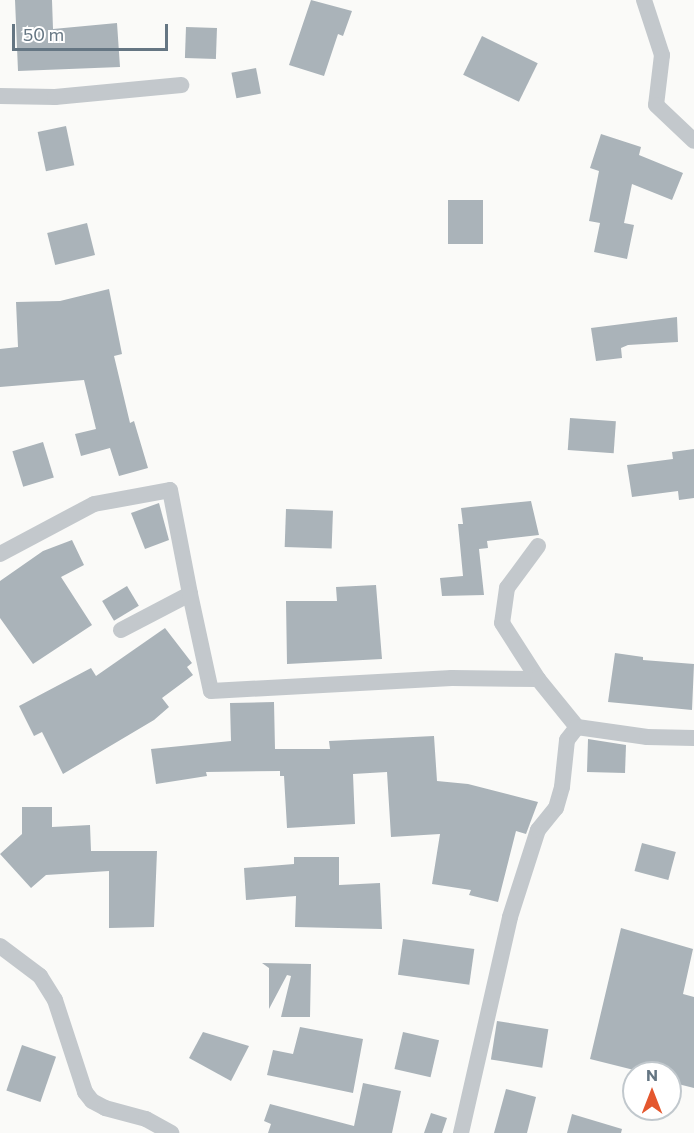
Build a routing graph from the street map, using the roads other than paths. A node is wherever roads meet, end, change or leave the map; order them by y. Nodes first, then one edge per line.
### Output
1 (644, 0) edge
2 (181, 85) dead end
3 (0, 96) edge
4 (694, 141) edge
5 (538, 546) dead end
6 (0, 554) edge
7 (190, 594) junction
8 (121, 630) dead end
9 (538, 679) junction
10 (577, 727) junction
11 (694, 738) edge
12 (0, 945) edge
13 (171, 1133) edge
14 (461, 1133) edge

1 - 4 street
2 - 3 street
5 - 9 street
6 - 7 street
7 - 8 street
7 - 9 street
9 - 10 street
10 - 11 street
10 - 14 street
12 - 13 street

